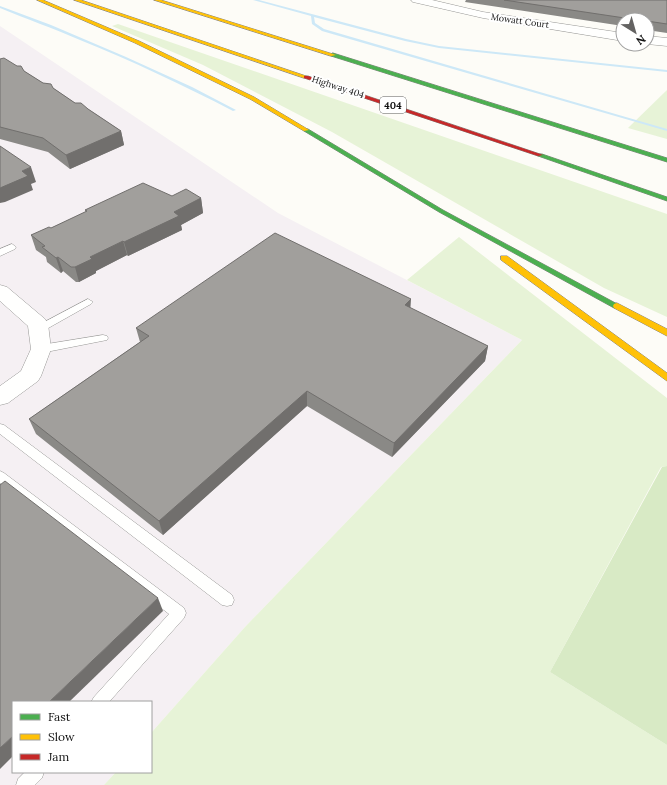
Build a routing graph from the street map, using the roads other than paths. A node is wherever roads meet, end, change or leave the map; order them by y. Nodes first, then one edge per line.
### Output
1 (39, 0) edge
2 (76, 0) edge
3 (156, 0) edge
4 (426, 1) edge
5 (615, 35) edge
6 (655, 41) edge
7 (667, 42) edge
8 (571, 131) junction
9 (667, 150) edge
10 (667, 160) edge
11 (667, 199) edge
12 (441, 211) junction
13 (12, 247) dead end
14 (0, 253) edge
15 (0, 291) edge
16 (88, 302) dead end
17 (667, 333) edge
18 (103, 338) dead end
19 (40, 339) junction
20 (667, 378) edge
21 (0, 397) edge
22 (0, 428) edge
23 (0, 476) edge
24 (227, 600) dead end
25 (100, 701) edge
26 (35, 773) edge
27 (24, 785) edge

1 - 12 highway
2 - 11 highway, Highway 404 / 404
3 - 8 highway
4 - 5 street, Mowatt Court
6 - 7 street
8 - 9 highway
8 - 10 highway
12 - 17 highway
12 - 20 highway
13 - 14 lane
15 - 19 street
16 - 19 lane
18 - 19 lane
19 - 21 street
22 - 24 lane
23 - 25 lane
26 - 27 lane

